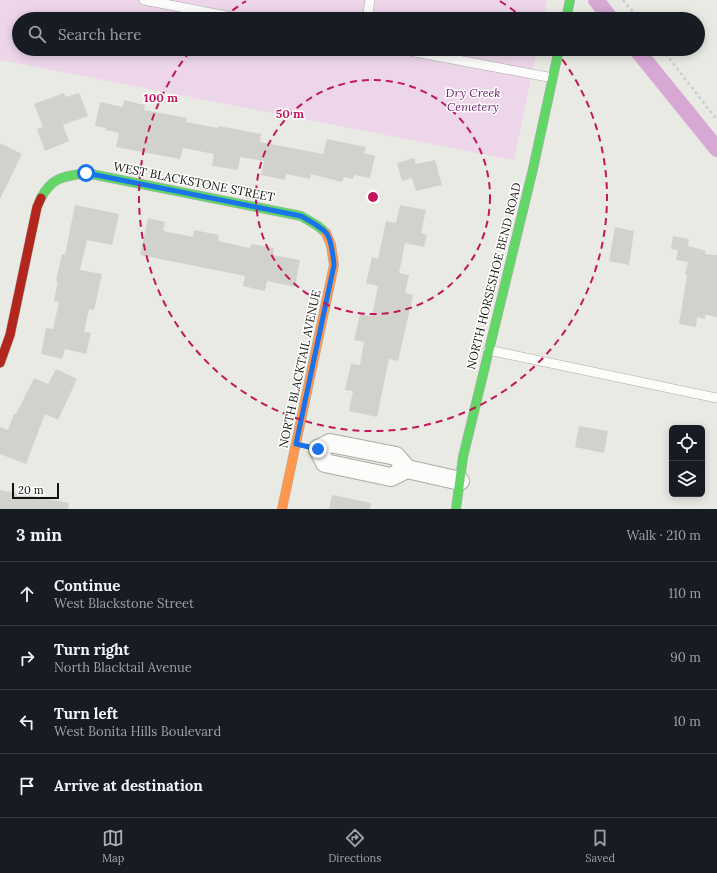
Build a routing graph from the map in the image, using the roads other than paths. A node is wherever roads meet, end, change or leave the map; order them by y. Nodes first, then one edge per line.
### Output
1 (144, 0) edge
2 (370, 0) edge
3 (570, 0) edge
4 (172, 3) edge
5 (211, 12) edge
6 (368, 12) edge
7 (567, 12) edge
8 (436, 56) edge
9 (558, 56) edge
10 (553, 78) junction
11 (326, 234) joint
12 (488, 350) junction
13 (0, 363) edge
14 (717, 398) edge
15 (296, 444) junction
16 (460, 481) junction
17 (282, 509) edge
18 (456, 509) edge

1 - 4 lane
2 - 6 lane
3 - 7 street
4 - 5 lane
8 - 10 lane
9 - 10 street, NORTH HORSESHOE BEND ROAD
10 - 12 street, NORTH HORSESHOE BEND ROAD
11 - 13 street, WEST BLACKSTONE STREET
11 - 15 street, NORTH BLACKTAIL AVENUE
12 - 14 lane
12 - 16 street, NORTH HORSESHOE BEND ROAD
15 - 16 street
15 - 17 street, NORTH BLACKTAIL AVENUE
16 - 18 street, NORTH HORSESHOE BEND ROAD

